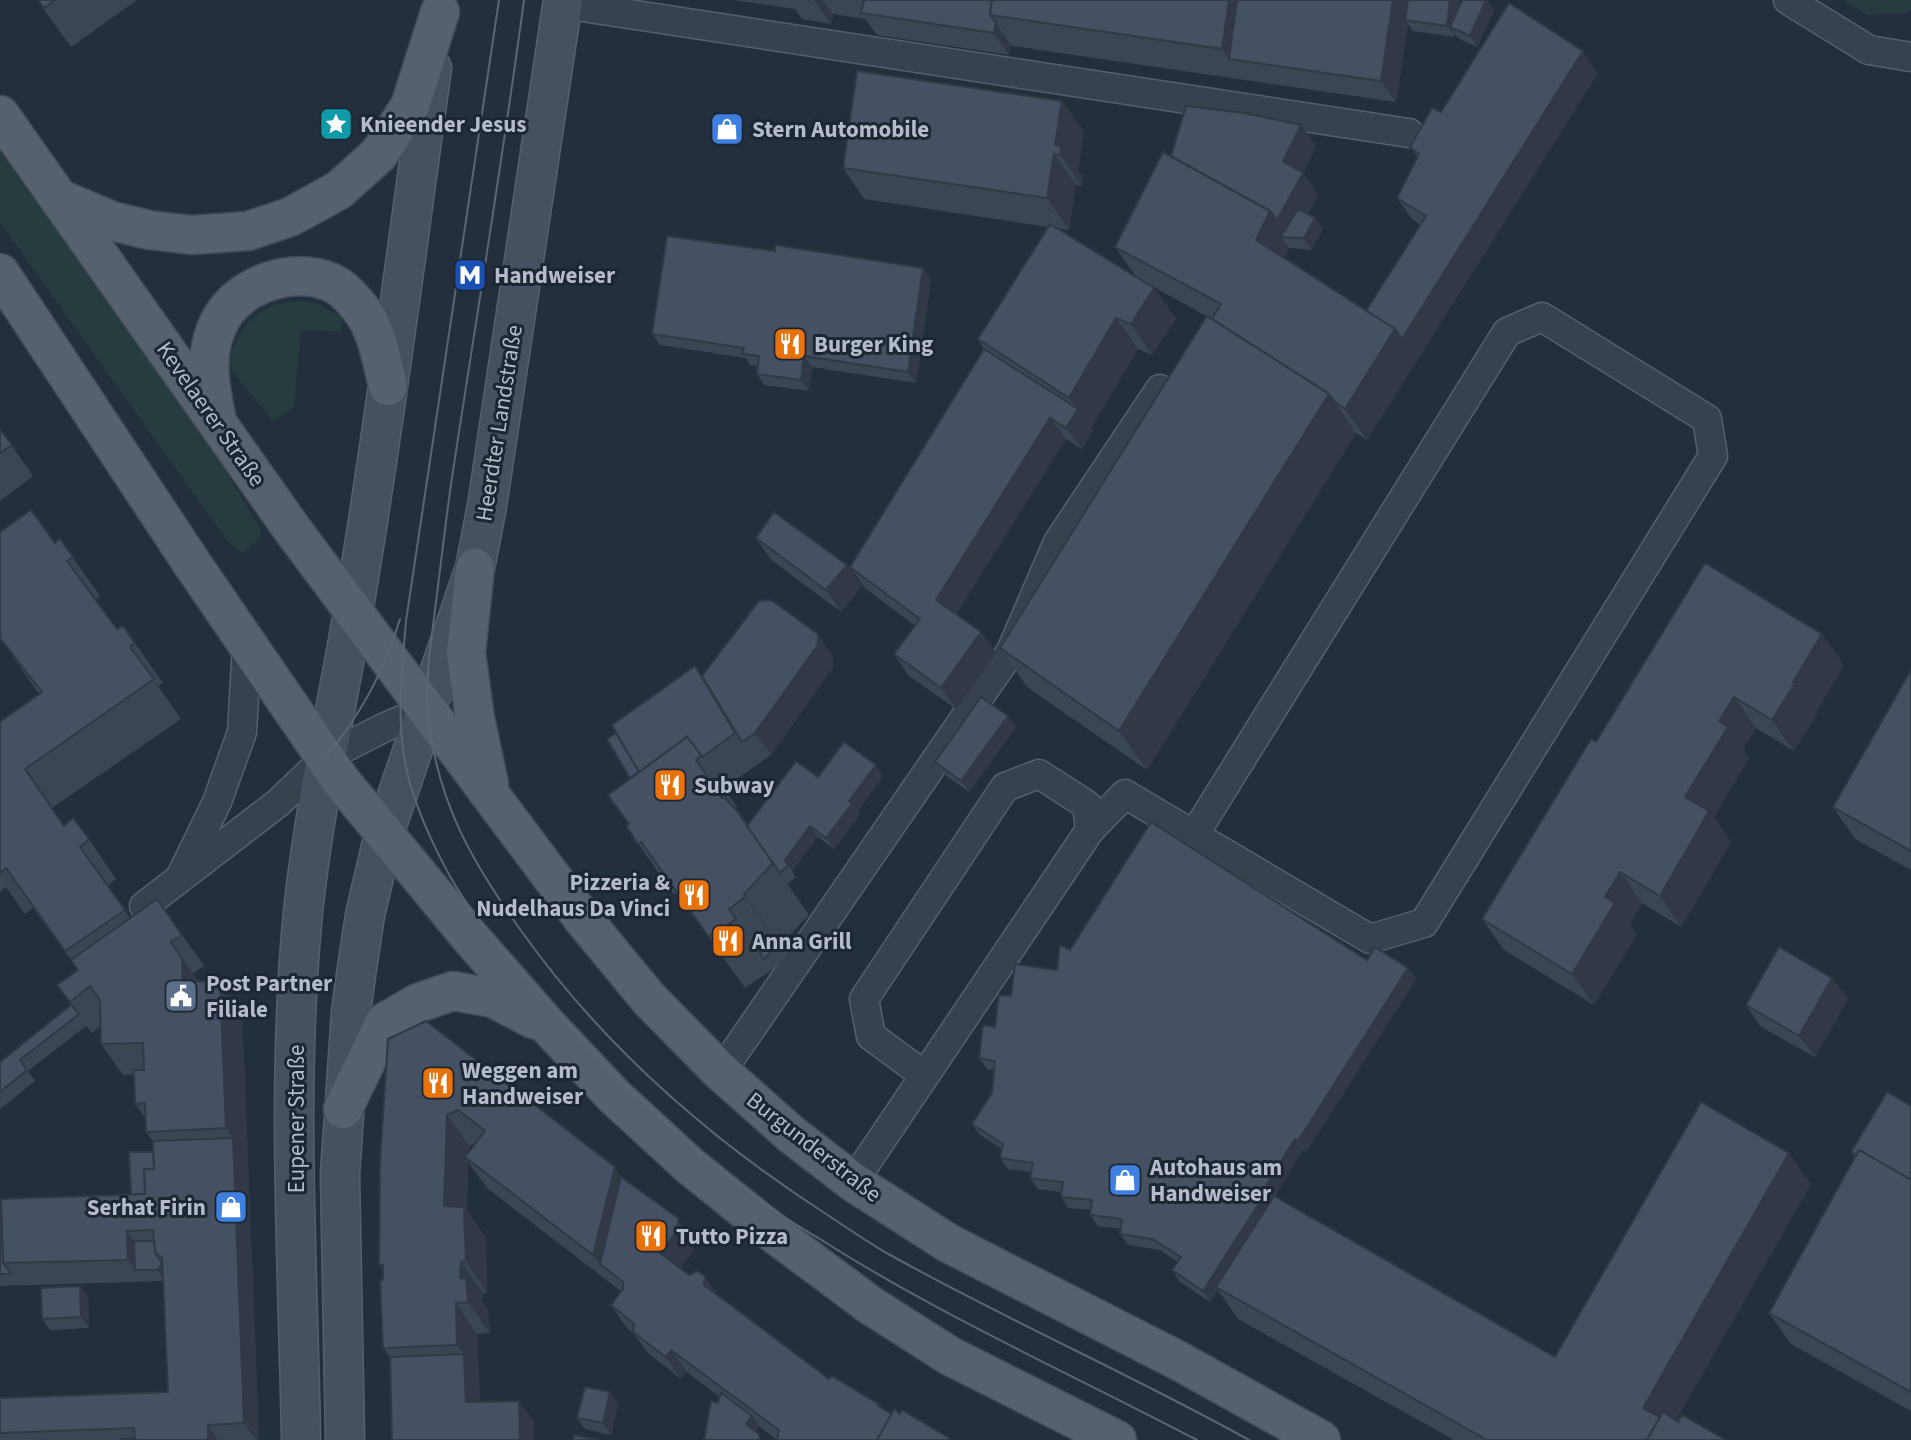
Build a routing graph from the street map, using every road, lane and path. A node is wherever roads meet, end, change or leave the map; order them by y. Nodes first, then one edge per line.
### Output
1 (1788, 0) edge
2 (563, 2) edge
3 (441, 6) edge
4 (1911, 57) edge
5 (0, 115) edge
6 (1409, 133) dead end
7 (60, 200) junction
8 (0, 272) edge
9 (387, 386) junction
10 (1160, 389) edge
11 (217, 421) junction
12 (475, 568) junction
13 (354, 611) junction
14 (247, 644) junction
15 (427, 709) junction
16 (325, 758) junction
17 (493, 800) junction
18 (1090, 830) junction
19 (384, 834) junction
20 (1194, 835) junction
21 (179, 880) junction
22 (144, 906) edge
23 (549, 1027) junction
24 (721, 1072) junction
25 (923, 1075) junction
26 (344, 1109) junction
27 (853, 1182) junction
28 (302, 1440) edge
29 (345, 1440) edge
30 (1117, 1440) edge
31 (1321, 1440) edge

1 - 4 lane
2 - 6 lane
2 - 12 main road, Heerdter Landstraße
3 - 7 main road
3 - 9 main road
5 - 7 main road, Kevelaerer Straße
7 - 11 main road, Kevelaerer Straße
8 - 14 main road
9 - 11 main road
9 - 13 main road
10 - 24 lane
11 - 13 main road, Kevelaerer Straße
12 - 15 main road, Heerdter Landstraße
12 - 17 main road
13 - 15 main road, Kevelaerer Straße
13 - 16 main road
14 - 16 main road
14 - 21 lane
15 - 16 lane
15 - 17 main road, Burgunderstraße
15 - 19 main road, Heerdter Landstraße
16 - 19 main road
16 - 21 lane
16 - 28 main road, Eupener Straße
17 - 24 main road, Burgunderstraße
18 - 20 lane
18 - 25 lane
18 - 25 lane
19 - 23 main road
19 - 26 main road, Eupener Straße
20 - 20 lane
21 - 22 lane
23 - 26 main road
23 - 30 main road
24 - 27 main road, Burgunderstraße
25 - 27 lane
26 - 29 main road, Eupener Straße
27 - 31 main road, Burgunderstraße

